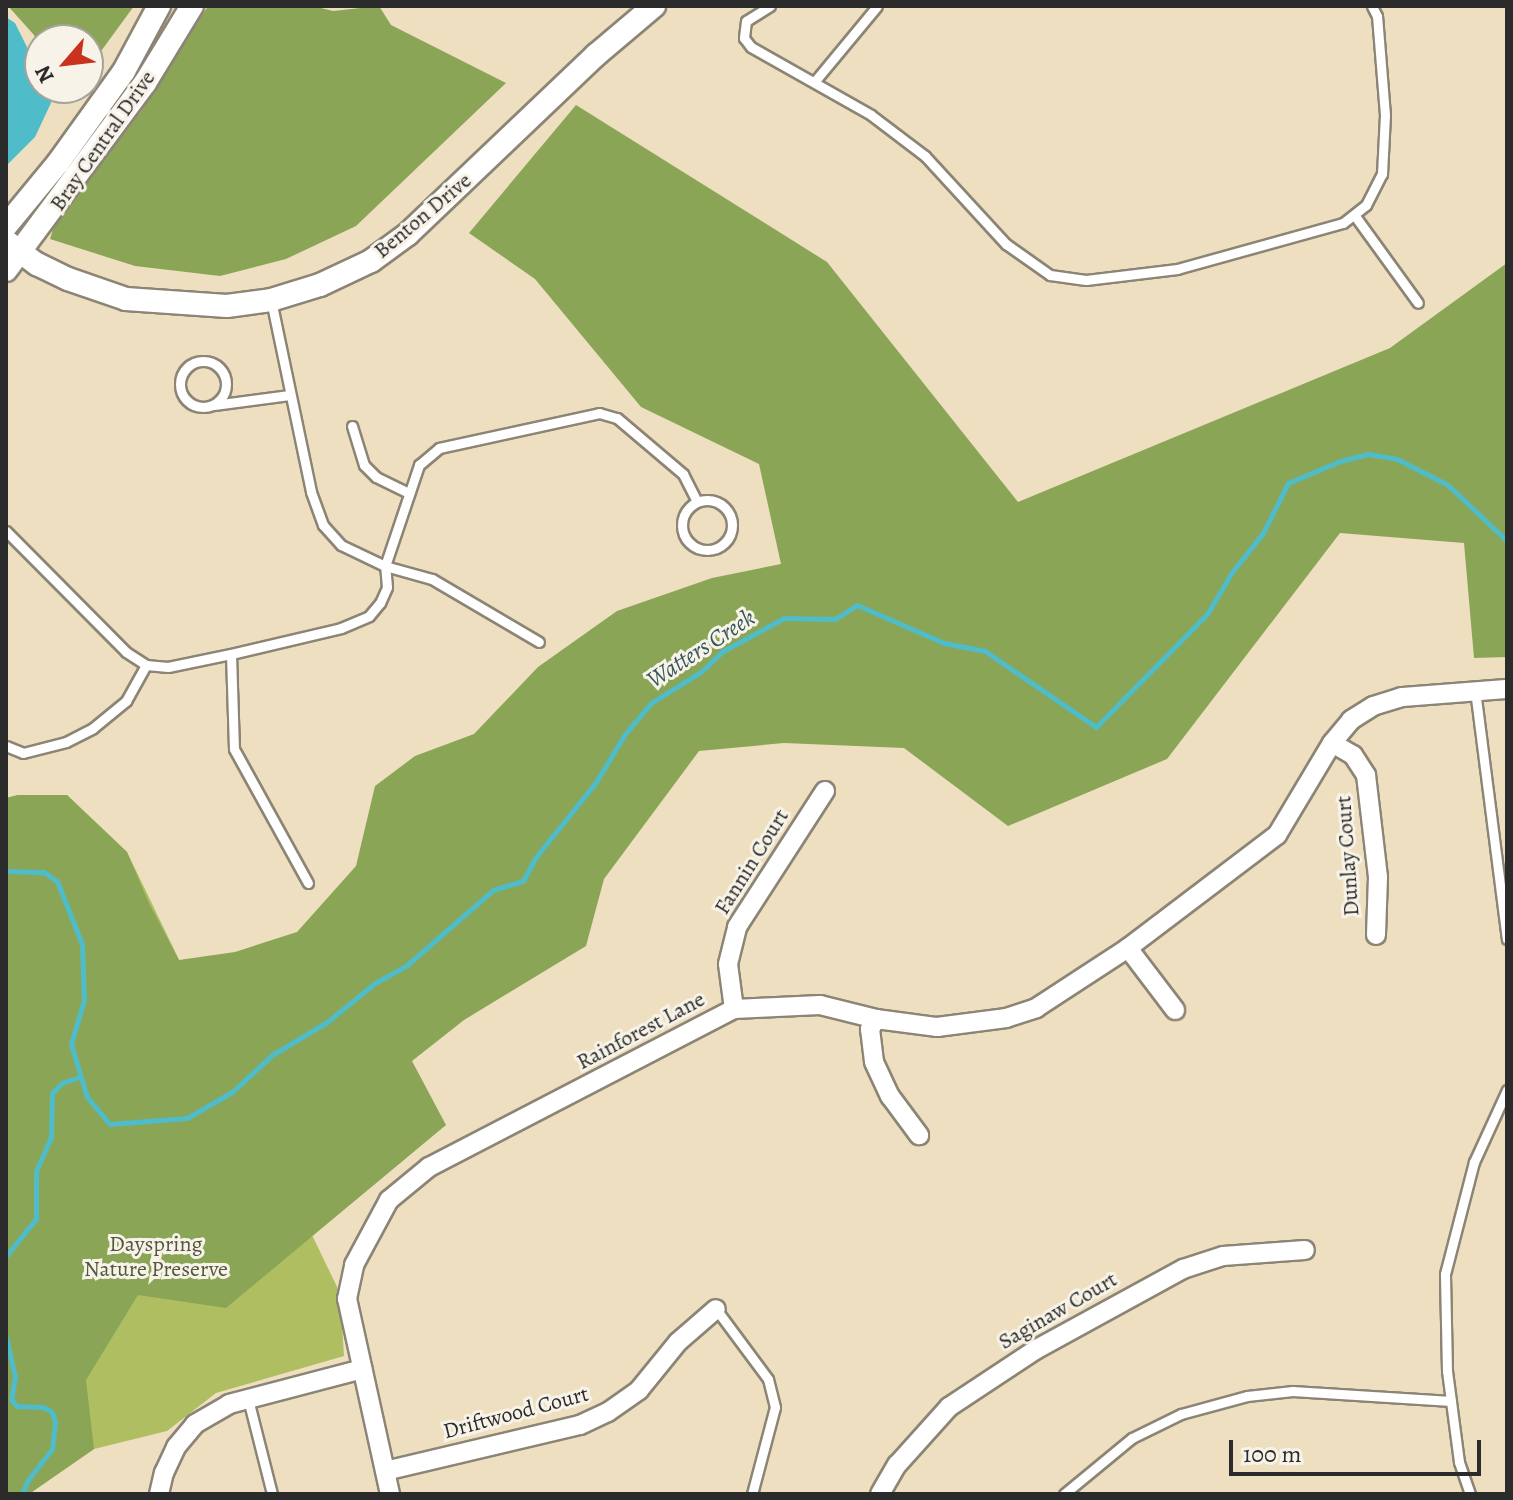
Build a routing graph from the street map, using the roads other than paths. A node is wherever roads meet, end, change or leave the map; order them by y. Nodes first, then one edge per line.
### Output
1 (159, 6) edge
2 (192, 6) edge
3 (654, 6) edge
4 (770, 6) edge
5 (877, 6) edge
6 (1372, 6) edge
7 (815, 81) junction
8 (1355, 216) junction
9 (6, 226) edge
10 (14, 247) edge
11 (6, 270) edge
12 (271, 300) junction
13 (1418, 303) dead end
14 (289, 395) junction
15 (214, 405) junction
16 (352, 426) dead end
17 (409, 493) junction
18 (697, 501) junction
19 (6, 531) edge
20 (385, 566) junction
21 (539, 642) dead end
22 (231, 654) junction
23 (146, 665) junction
24 (1507, 689) edge
25 (1475, 690) junction
26 (1332, 743) junction
27 (6, 746) edge
28 (825, 791) dead end
29 (308, 883) dead end
30 (1376, 935) dead end
31 (1507, 939) edge
32 (1128, 948) junction
33 (734, 1009) junction
34 (1175, 1010) dead end
35 (876, 1019) junction
36 (1507, 1090) edge
37 (919, 1135) dead end
38 (1305, 1250) dead end
39 (716, 1309) joint
40 (362, 1369) junction
41 (248, 1399) junction
42 (1451, 1401) junction
43 (385, 1471) junction
44 (159, 1494) edge
45 (272, 1494) edge
46 (390, 1494) edge
47 (752, 1494) edge
48 (880, 1494) edge
49 (1064, 1494) edge
50 (1470, 1494) edge

1 - 9 street, Bray Central Drive
2 - 10 street, Bray Central Drive
3 - 12 street, Benton Drive
4 - 7 lane
5 - 7 lane
6 - 8 lane
7 - 8 lane
8 - 13 lane
10 - 11 street, Bray Central Drive
10 - 12 street, Benton Drive
12 - 14 lane
14 - 15 lane
14 - 20 lane
15 - 15 lane
16 - 17 lane
17 - 18 lane
17 - 20 lane
18 - 18 lane
19 - 23 lane
20 - 21 lane
20 - 22 lane
22 - 23 lane
22 - 29 lane
23 - 27 lane
24 - 25 street, Rainforest Lane
25 - 26 street, Rainforest Lane
25 - 31 lane
26 - 30 street, Dunlay Court
26 - 32 street, Rainforest Lane
28 - 33 street, Fannin Court
32 - 34 street
32 - 35 street, Rainforest Lane
33 - 35 street, Rainforest Lane
33 - 40 street, Rainforest Lane
35 - 37 street
36 - 42 lane
38 - 48 street, Saginaw Court
39 - 43 street, Driftwood Court
39 - 47 lane
40 - 41 street
40 - 43 street, Rainforest Lane
41 - 44 street
41 - 45 lane
42 - 49 lane
42 - 50 lane
43 - 46 street, Rainforest Lane

